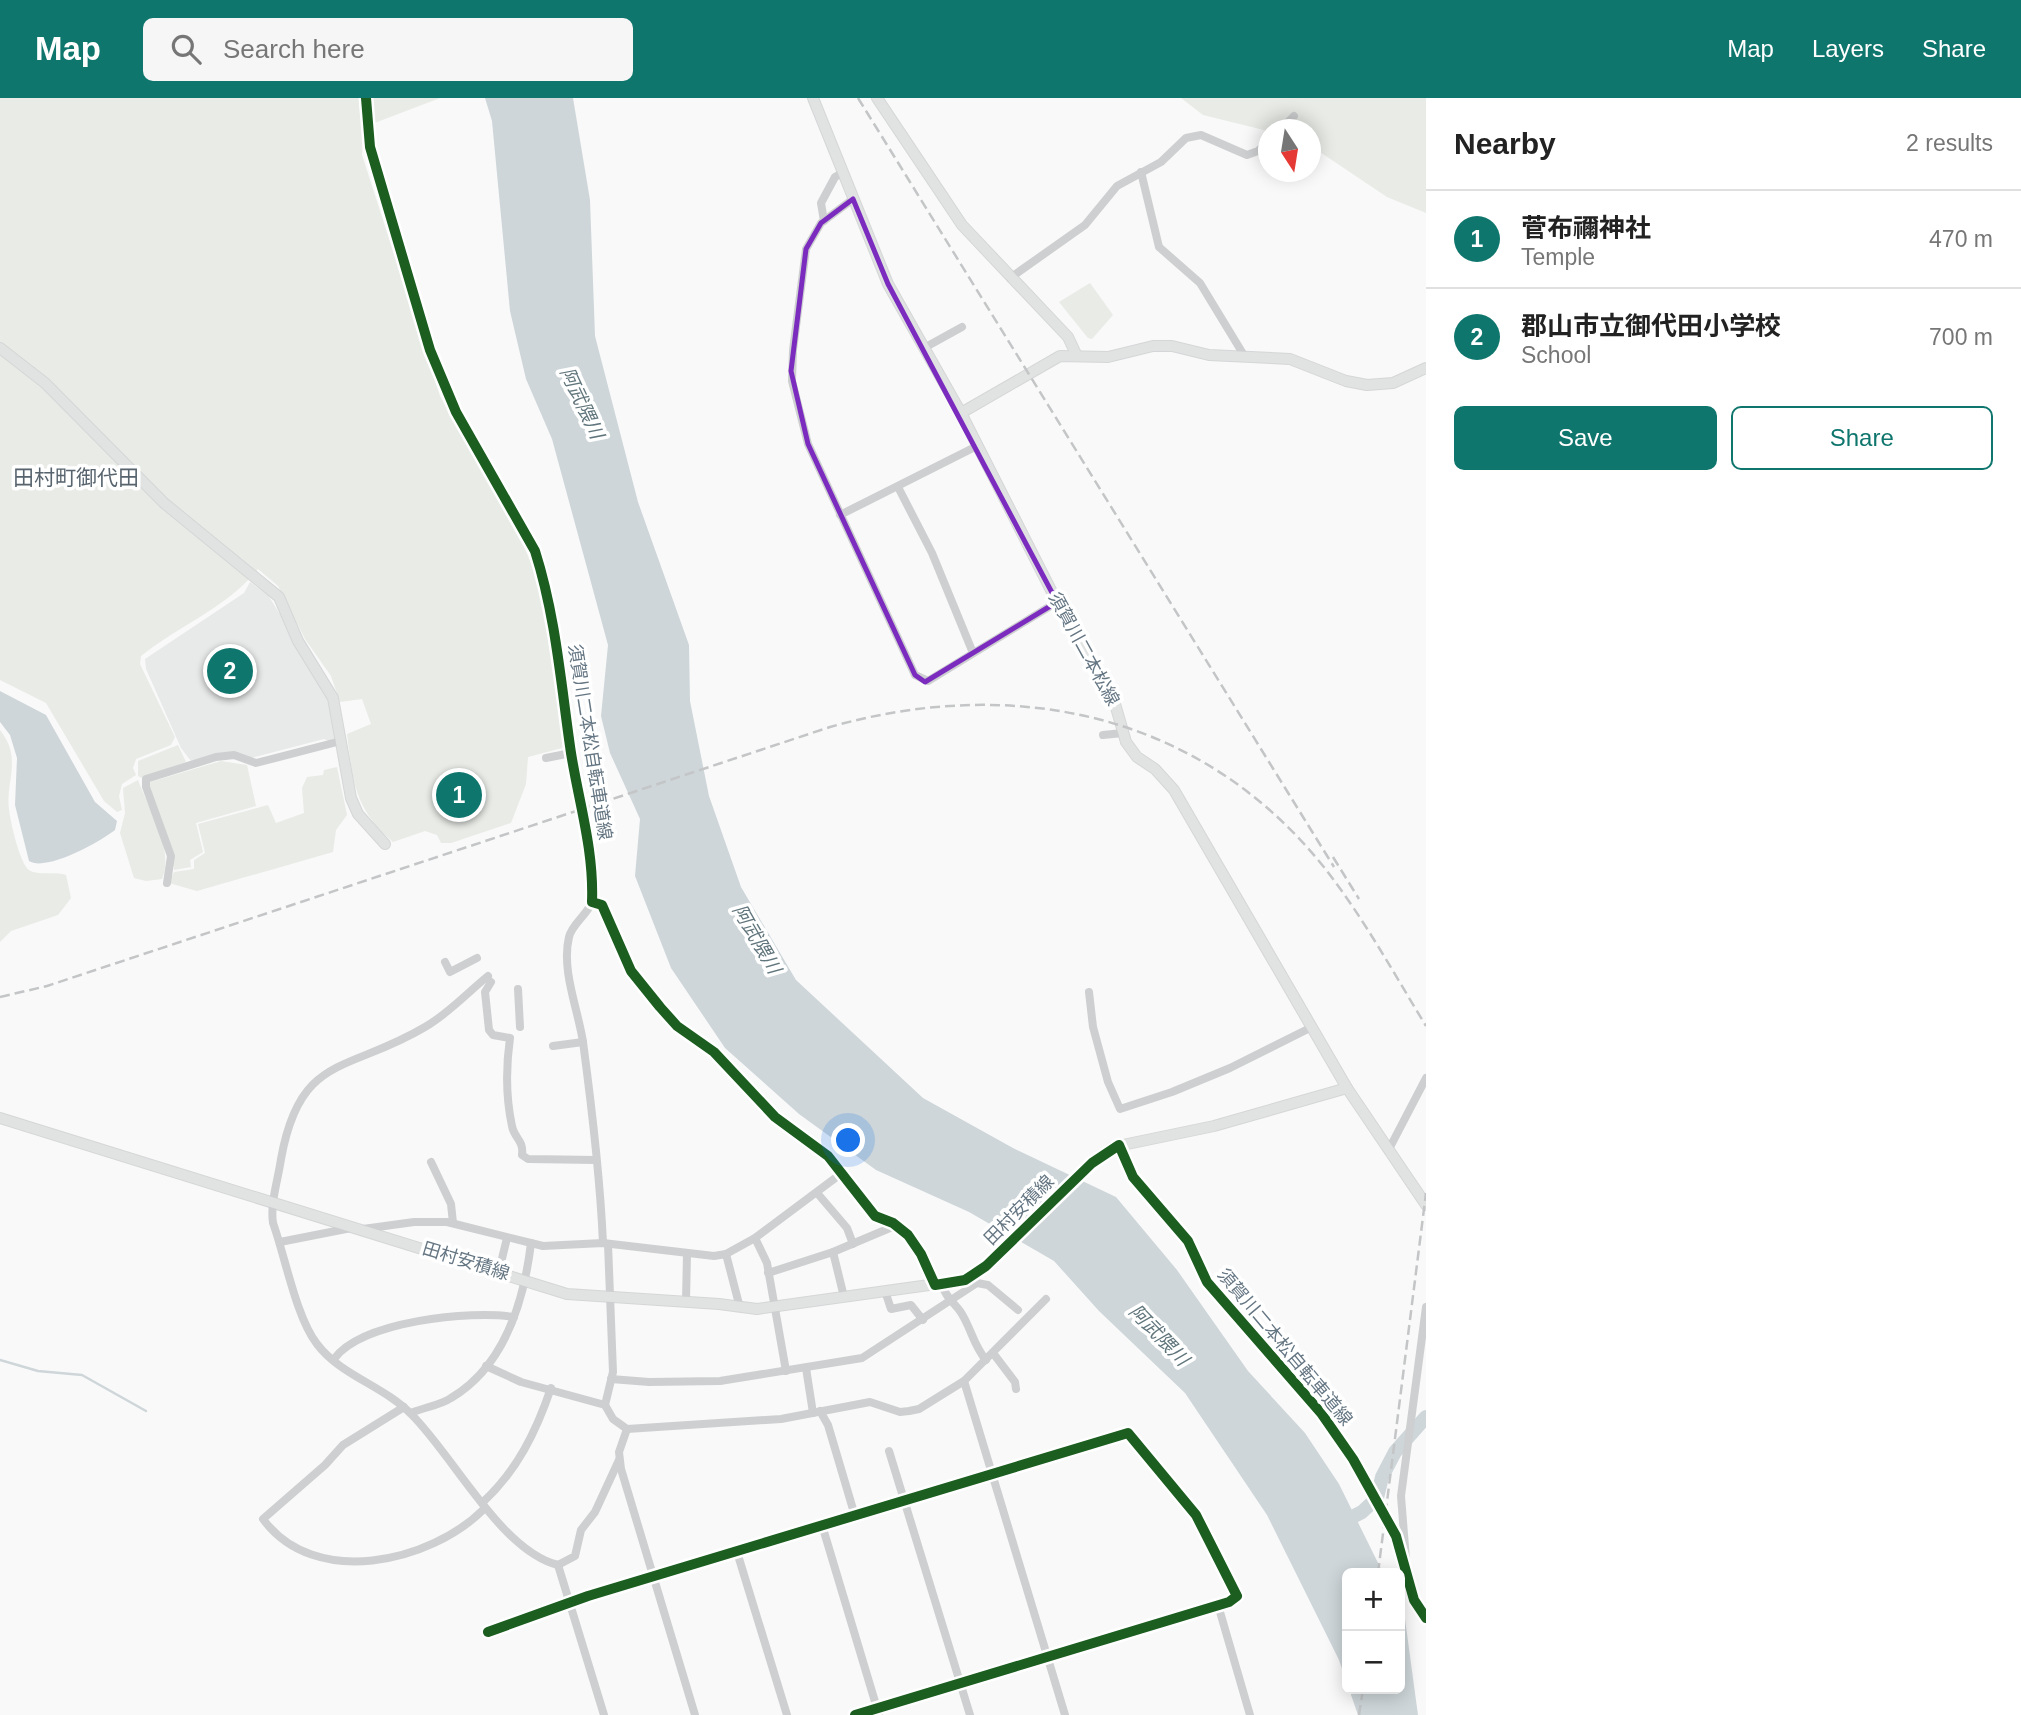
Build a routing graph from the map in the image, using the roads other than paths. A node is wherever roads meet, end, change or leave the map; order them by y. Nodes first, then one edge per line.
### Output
1 (813, 98) edge
2 (877, 98) edge
3 (1294, 116) dead end
4 (1291, 119) edge
5 (1258, 148) edge
6 (1141, 172) junction
7 (842, 173) junction
8 (853, 199) junction
9 (824, 220) junction
10 (1010, 278) junction
11 (962, 327) dead end
12 (0, 348) edge
13 (924, 348) junction
14 (1076, 354) junction
15 (1245, 357) junction
16 (1426, 368) edge
17 (961, 413) junction
18 (977, 446) junction
19 (898, 487) junction
20 (840, 515) junction
21 (1057, 602) junction
22 (974, 653) junction
23 (1123, 733) junction
24 (1103, 735) dead end
25 (341, 741) junction
26 (572, 753) dead end
27 (546, 758) dead end
28 (385, 844) dead end
29 (167, 883) dead end
30 (592, 902) dead end
31 (477, 958) dead end
32 (445, 962) dead end
33 (518, 989) dead end
34 (1089, 992) dead end
35 (520, 1027) dead end
36 (1312, 1027) junction
37 (583, 1042) junction
38 (553, 1046) dead end
39 (1426, 1078) edge
40 (1347, 1088) junction
41 (0, 1118) edge
42 (1388, 1151) junction
43 (596, 1160) junction
44 (431, 1162) dead end
45 (842, 1173) dead end
46 (818, 1194) junction
47 (274, 1201) junction
48 (1426, 1205) edge
49 (453, 1223) junction
50 (897, 1225) dead end
51 (360, 1228) junction
52 (507, 1238) junction
53 (755, 1238) junction
54 (280, 1242) junction
55 (531, 1243) junction
56 (606, 1244) junction
57 (853, 1244) junction
58 (833, 1252) junction
59 (687, 1254) junction
60 (726, 1254) junction
61 (499, 1271) junction
62 (768, 1273) junction
63 (524, 1279) junction
64 (942, 1284) junction
65 (885, 1291) junction
66 (611, 1297) junction
67 (845, 1297) junction
68 (1046, 1299) dead end
69 (950, 1300) junction
70 (686, 1301) junction
71 (1426, 1307) edge
72 (740, 1308) junction
73 (774, 1308) junction
74 (1018, 1310) dead end
75 (514, 1317) junction
76 (923, 1320) junction
77 (993, 1353) junction
78 (334, 1359) junction
79 (986, 1360) junction
80 (486, 1366) junction
81 (806, 1368) junction
82 (786, 1371) junction
83 (611, 1379) junction
84 (964, 1381) junction
85 (551, 1388) junction
86 (1016, 1389) dead end
87 (605, 1405) junction
88 (407, 1410) junction
89 (817, 1412) junction
90 (627, 1429) junction
91 (889, 1451) dead end
92 (619, 1460) junction
93 (992, 1476) junction
94 (906, 1500) junction
95 (483, 1506) junction
96 (855, 1516) junction
97 (822, 1525) junction
98 (737, 1552) junction
99 (558, 1565) junction
100 (653, 1577) junction
101 (1408, 1585) dead end
102 (570, 1602) junction
103 (1217, 1605) junction
104 (488, 1632) dead end
105 (1047, 1658) junction
106 (961, 1683) junction
107 (878, 1712) edge
108 (604, 1715) edge
109 (695, 1715) edge
110 (787, 1715) edge
111 (855, 1715) edge
112 (970, 1715) edge
113 (1065, 1715) edge
114 (1250, 1715) edge

1 - 7 main road, 須賀川二本松線
2 - 10 main road
3 - 4 street
5 - 6 street
6 - 10 street
6 - 15 street
7 - 8 main road, 須賀川二本松線
7 - 9 street
8 - 9 street
8 - 13 main road, 須賀川二本松線
9 - 20 street
10 - 14 main road
11 - 13 street
12 - 25 main road
13 - 17 main road, 須賀川二本松線
14 - 15 main road
14 - 17 main road
15 - 16 main road
17 - 18 main road, 須賀川二本松線
18 - 19 street
18 - 21 main road, 須賀川二本松線
19 - 20 street
19 - 22 street
20 - 22 street
21 - 22 street
21 - 23 main road, 須賀川二本松線
23 - 24 street
23 - 36 main road, 須賀川二本松線
25 - 28 main road
25 - 29 street
26 - 27 street
30 - 37 street
31 - 32 street
33 - 35 street
34 - 36 street
36 - 40 main road, 須賀川二本松線
37 - 38 street
37 - 43 street
39 - 42 street
40 - 42 main road, 須賀川二本松線
40 - 64 main road, 田村安積線
41 - 47 main road, 田村安積線
42 - 48 main road, 須賀川二本松線
43 - 47 street
43 - 56 street
44 - 49 street
45 - 46 street
46 - 53 street
46 - 57 street
47 - 51 main road, 田村安積線
47 - 54 street
49 - 51 street
49 - 52 street
50 - 57 street
51 - 54 street
51 - 61 main road, 田村安積線
52 - 55 street
52 - 61 street
53 - 60 street
53 - 62 street
54 - 78 street
55 - 56 street
55 - 63 street
56 - 59 street
56 - 66 street
57 - 58 street
58 - 62 street
58 - 67 street
59 - 60 street
59 - 70 street
60 - 72 street
61 - 63 main road, 田村安積線
62 - 73 street
63 - 66 main road, 田村安積線
63 - 75 street
64 - 65 main road, 田村安積線
64 - 69 street
65 - 67 main road, 田村安積線
65 - 76 street
66 - 70 main road, 田村安積線
66 - 83 street
67 - 73 main road, 田村安積線
68 - 77 street
69 - 74 street
69 - 76 street
69 - 79 street
70 - 72 main road, 田村安積線
71 - 101 street
72 - 73 main road, 田村安積線
73 - 82 street
75 - 78 street
75 - 80 street
76 - 81 street
77 - 79 street
77 - 86 street
78 - 88 street
79 - 84 street
80 - 85 street
80 - 88 street
81 - 82 street
81 - 89 street
82 - 83 street
83 - 87 street
84 - 89 street
84 - 93 street
85 - 87 street
85 - 95 street
87 - 90 street
88 - 95 street
88 - 95 street
89 - 90 street
89 - 96 street
90 - 92 street
91 - 94 street
92 - 99 street
92 - 100 street
93 - 94 street
93 - 103 street
93 - 105 street
94 - 96 street
94 - 106 street
95 - 99 street
96 - 97 street
97 - 98 street
97 - 107 street
98 - 100 street
98 - 110 street
99 - 102 street
100 - 102 street
100 - 109 street
102 - 104 street
102 - 108 street
103 - 105 street
103 - 114 street
105 - 106 street
105 - 113 street
106 - 107 street
106 - 112 street
107 - 111 street

